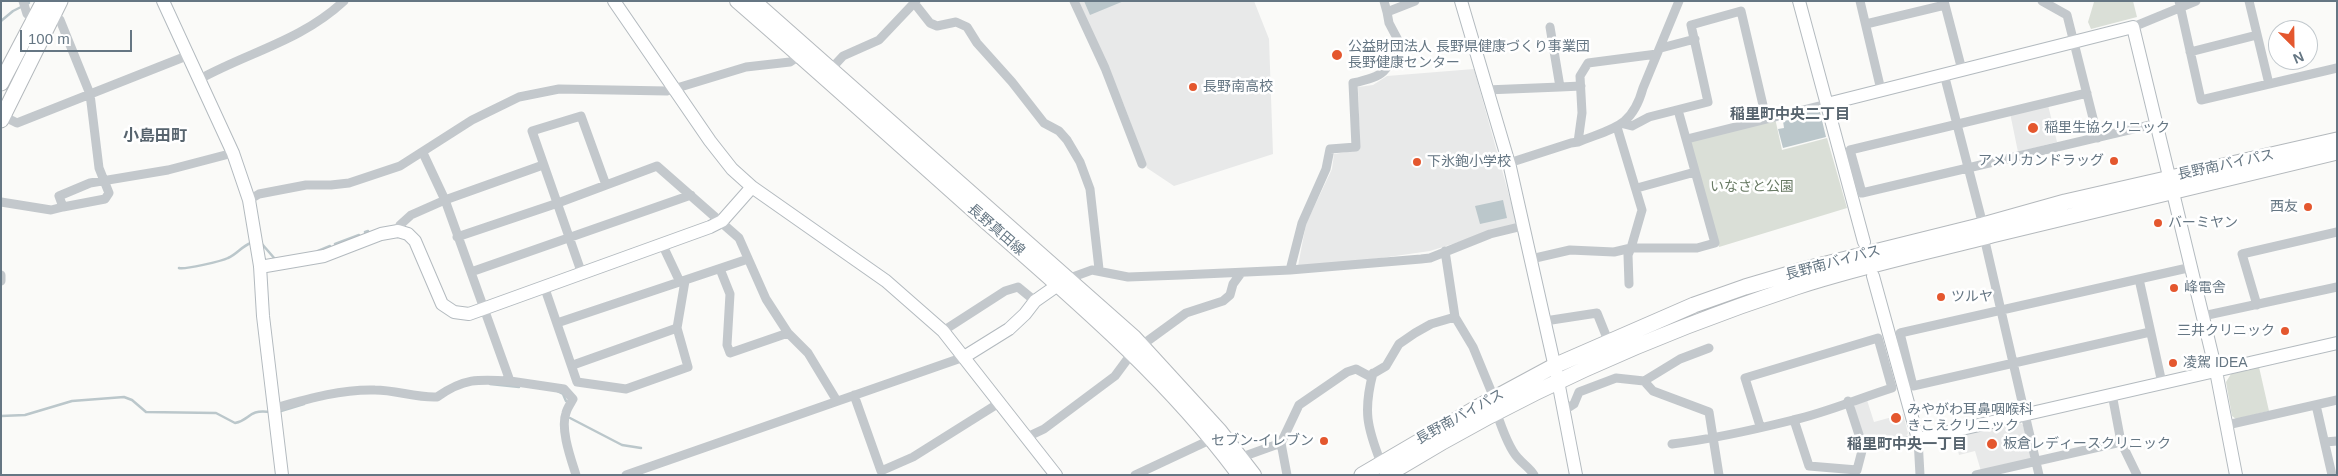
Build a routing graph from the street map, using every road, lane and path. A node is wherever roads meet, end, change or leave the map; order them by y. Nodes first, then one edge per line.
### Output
1 (23, 1) edge
2 (163, 1) edge
3 (344, 1) edge
4 (614, 1) edge
5 (738, 1) edge
6 (754, 1) edge
7 (1074, 1) edge
8 (1384, 1) edge
9 (1415, 1) edge
10 (1461, 1) edge
11 (1679, 1) edge
12 (1799, 1) edge
13 (1860, 1) edge
14 (2042, 1) edge
15 (2196, 1) edge
16 (2249, 1) edge
17 (916, 3) edge
18 (1945, 3) edge
19 (2180, 4) edge
20 (52, 5) edge
21 (1387, 12) junction
22 (35, 18) junction
23 (1866, 24) junction
24 (1550, 27) dead end
25 (2133, 28) junction
26 (2257, 35) junction
27 (1695, 38) junction
28 (2075, 42) junction
29 (1659, 51) junction
30 (2190, 52) junction
31 (189, 56) junction
32 (800, 56) junction
33 (2337, 68) edge
34 (831, 69) junction
35 (1962, 70) junction
36 (1944, 74) junction
37 (200, 79) junction
38 (1, 83) edge
39 (2269, 84) junction
40 (1581, 86) junction
41 (1560, 87) junction
42 (675, 90) junction
43 (1486, 90) junction
44 (1881, 90) junction
45 (2087, 93) junction
46 (90, 94) junction
47 (1827, 104) junction
48 (1678, 110) junction
49 (2, 118) edge
50 (1766, 118) junction
51 (1956, 123) junction
52 (2150, 125) dead end
53 (1621, 126) junction
54 (1686, 138) junction
55 (2098, 138) junction
56 (2337, 140) edge
57 (1578, 142) junction
58 (2337, 152) edge
59 (233, 153) junction
60 (423, 153) junction
61 (1509, 163) junction
62 (1142, 164) dead end
63 (543, 165) junction
64 (1968, 167) junction
65 (1695, 172) junction
66 (105, 181) junction
67 (2171, 184) junction
68 (606, 185) junction
69 (752, 187) junction
70 (1637, 188) junction
71 (691, 195) junction
72 (249, 200) junction
73 (445, 200) junction
74 (1, 202) edge
75 (558, 204) junction
76 (63, 207) junction
77 (722, 221) junction
78 (1523, 226) junction
79 (398, 231) junction
80 (1983, 231) junction
81 (2337, 232) edge
82 (457, 236) junction
83 (569, 237) junction
84 (1864, 242) dead end
85 (663, 246) junction
86 (1631, 248) junction
87 (1445, 251) junction
88 (748, 259) junction
89 (1531, 259) junction
90 (260, 267) junction
91 (2192, 267) junction
92 (720, 269) junction
93 (1098, 269) junction
94 (1290, 270) junction
95 (471, 272) junction
96 (1241, 273) junction
97 (582, 274) junction
98 (1, 275) edge
99 (1873, 276) dead end
100 (2139, 279) junction
101 (1, 281) edge
102 (1064, 281) junction
103 (683, 282) junction
104 (1629, 284) dead end
105 (544, 286) junction
106 (2337, 287) edge
107 (1035, 301) junction
108 (2257, 305) junction
109 (484, 310) junction
110 (2002, 311) junction
111 (2203, 316) junction
112 (1455, 317) junction
113 (1544, 321) junction
114 (557, 323) junction
115 (677, 328) junction
116 (943, 331) junction
117 (2150, 332) junction
118 (788, 333) junction
119 (1609, 342) junction
120 (2337, 343) edge
121 (1709, 348) dead end
122 (1137, 349) junction
123 (964, 357) junction
124 (2013, 363) junction
125 (573, 365) junction
126 (2216, 371) junction
127 (1373, 373) junction
128 (1556, 374) junction
129 (1644, 381) junction
130 (510, 382) junction
131 (2162, 383) junction
132 (2112, 394) junction
133 (854, 395) junction
134 (2337, 400) edge
135 (837, 401) junction
136 (1848, 401) junction
137 (999, 403) junction
138 (1495, 405) junction
139 (2316, 405) junction
140 (275, 408) junction
141 (1563, 412) junction
142 (2024, 413) junction
143 (1794, 420) junction
144 (2227, 425) junction
145 (1760, 426) junction
146 (1027, 437) junction
147 (1212, 439) junction
148 (1715, 439) junction
149 (1918, 439) junction
150 (2337, 441) edge
151 (2121, 442) junction
152 (2325, 442) junction
153 (1281, 443) junction
154 (1672, 444) dead end
155 (1863, 448) junction
156 (1242, 457) junction
157 (2036, 460) junction
158 (1384, 469) edge
159 (653, 470) edge
160 (877, 473) edge
161 (282, 475) edge
162 (576, 475) edge
163 (626, 475) edge
164 (1056, 475) edge
165 (1135, 475) edge
166 (1239, 475) edge
167 (1254, 475) edge
168 (1287, 475) edge
169 (1362, 475) edge
170 (1534, 475) edge
171 (1576, 475) edge
172 (1719, 475) edge
173 (1920, 475) edge
174 (1976, 475) edge
175 (2039, 475) edge
176 (2137, 475) edge
177 (2236, 475) edge
178 (2332, 475) edge

1 - 22 street
2 - 31 street
3 - 37 street
4 - 42 street
5 - 32 main road, 長野真田線
6 - 34 main road, 長野真田線
7 - 62 street
8 - 21 street
9 - 21 street
10 - 43 street
11 - 29 street
12 - 47 street
13 - 23 street
14 - 28 street
15 - 19 street
16 - 26 street
17 - 34 street
17 - 93 street
18 - 23 street
18 - 35 street
19 - 25 street
19 - 30 street
20 - 22 highway
20 - 46 street
20 - 49 highway
21 - 94 street
22 - 38 highway
23 - 44 street
24 - 41 street
25 - 28 street
25 - 67 street
26 - 30 street
26 - 39 street
27 - 29 street
27 - 48 street
27 - 50 street
28 - 35 street
28 - 45 street
29 - 40 street
29 - 53 street
30 - 39 street
31 - 37 street
31 - 46 street
32 - 42 street
32 - 102 main road, 長野真田線
33 - 39 street
34 - 102 main road, 長野真田線
35 - 36 street
36 - 44 street
36 - 51 street
37 - 59 street
40 - 41 street
40 - 57 street
41 - 43 street
42 - 60 street
42 - 69 street
43 - 61 street
44 - 47 street
45 - 51 street
45 - 55 street
46 - 49 street
46 - 66 street
47 - 50 street
47 - 84 street
48 - 53 street
48 - 54 street
50 - 54 street
51 - 64 street
51 - 64 street
52 - 55 street
53 - 57 street
53 - 70 street
54 - 65 street
55 - 64 street
56 - 67 highway, 長野南バイパス
57 - 61 street
58 - 67 highway, 長野南バイパス
59 - 66 street
59 - 72 street
60 - 72 street
60 - 73 street
61 - 78 street
63 - 68 street
63 - 73 street
63 - 75 street
64 - 80 street
65 - 70 street
65 - 86 street
66 - 76 street
66 - 76 street
67 - 80 highway, 長野南バイパス
67 - 91 street
68 - 71 street
68 - 75 street
69 - 77 street
69 - 116 street
70 - 86 street
71 - 77 street
71 - 83 street
72 - 90 street
73 - 79 street
73 - 82 street
74 - 76 street
75 - 82 street
75 - 83 street
77 - 85 street
77 - 88 street
78 - 87 street
78 - 89 street
79 - 90 street
79 - 109 street
80 - 110 street
80 - 119 highway, 長野南バイパス
80 - 128 highway, 長野南バイパス
81 - 108 street
82 - 95 street
83 - 95 street
83 - 97 street
85 - 97 street
85 - 103 street
86 - 89 street
86 - 104 street
87 - 94 street
87 - 112 street
88 - 92 street
88 - 118 street
89 - 113 street
90 - 140 street
91 - 100 street
91 - 111 street
92 - 103 street
92 - 118 street
93 - 96 street
93 - 102 street
94 - 96 street
95 - 109 street
96 - 122 street
97 - 105 street
98 - 101 street
99 - 149 street
100 - 110 street
100 - 117 street
102 - 107 street
102 - 122 main road, 長野真田線
103 - 114 street
103 - 115 street
105 - 109 street
105 - 114 street
106 - 108 street
107 - 116 street
107 - 123 street
108 - 111 street
109 - 130 street
110 - 124 street
110 - 124 street
111 - 126 street
112 - 127 street
112 - 138 street
113 - 119 street
113 - 128 street
114 - 125 street
115 - 125 street
115 - 125 street
116 - 123 street
117 - 124 street
117 - 131 street
118 - 135 street
119 - 128 highway, 長野南バイパス
120 - 126 street
121 - 129 street
122 - 146 street
122 - 147 main road, 長野真田線
122 - 156 main road, 長野真田線
123 - 133 street
123 - 137 street
124 - 142 street
126 - 131 street
126 - 144 street
127 - 153 street
127 - 158 street
128 - 138 highway, 長野南バイパス
128 - 141 street
129 - 141 street
129 - 148 street
130 - 140 street
130 - 162 street
131 - 132 street
132 - 142 street
132 - 151 street
133 - 135 street
133 - 160 street
134 - 139 street
135 - 159 street
136 - 143 street
136 - 145 street
136 - 155 street
137 - 146 street
137 - 160 street
138 - 158 highway, 長野南バイパス
138 - 170 street
139 - 144 street
139 - 152 street
140 - 161 street
141 - 171 street
142 - 149 street
142 - 157 street
143 - 145 street
143 - 155 street
144 - 177 street
145 - 148 street
146 - 164 street
147 - 165 street
147 - 166 main road, 長野真田線
148 - 154 street
148 - 172 street
149 - 155 street
149 - 173 street
150 - 152 street
151 - 157 street
151 - 176 street
152 - 178 street
153 - 156 street
153 - 168 street
156 - 167 main road, 長野真田線
157 - 174 street
157 - 175 street
158 - 169 highway, 長野南バイパス
159 - 163 street

